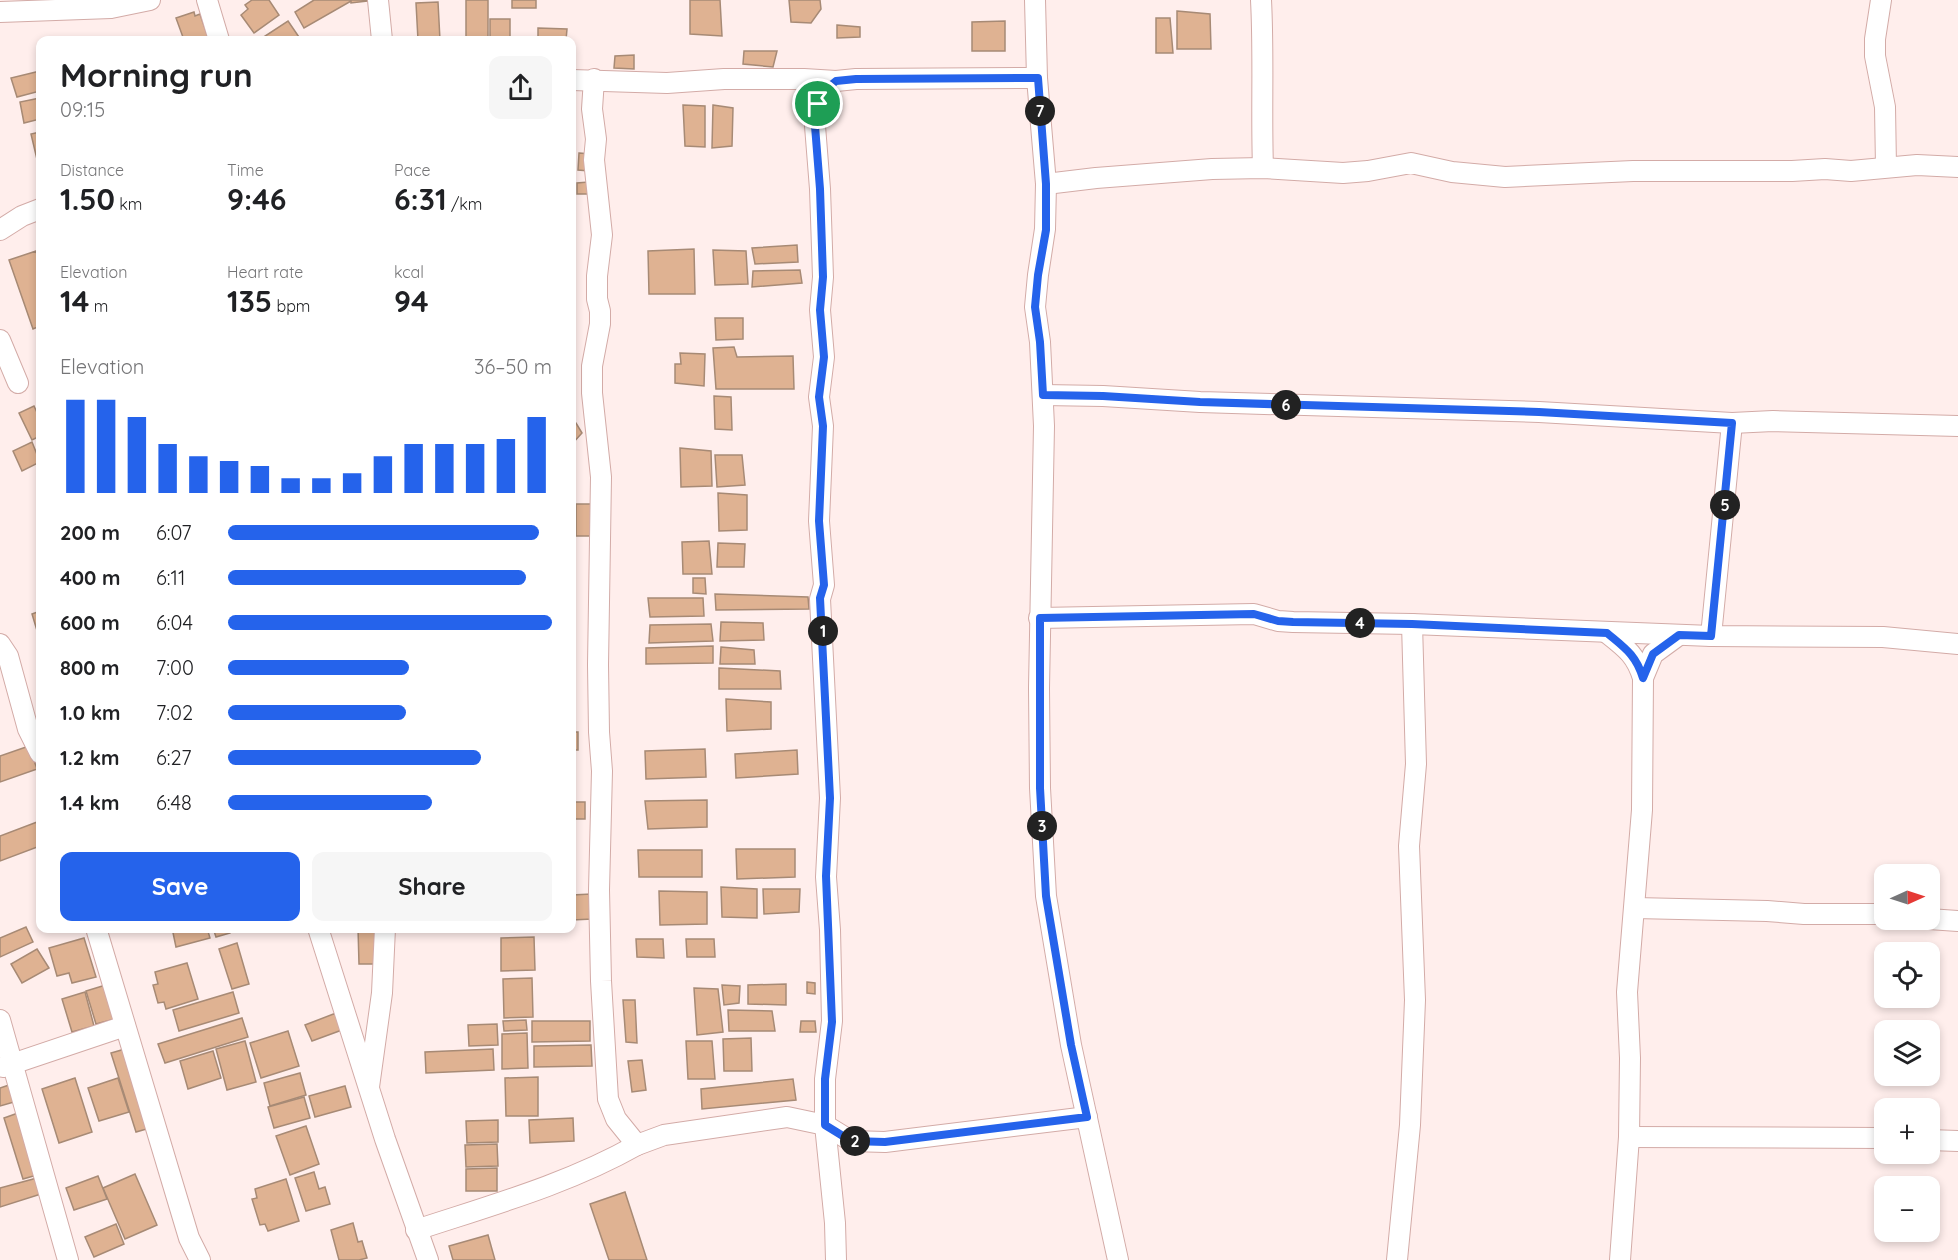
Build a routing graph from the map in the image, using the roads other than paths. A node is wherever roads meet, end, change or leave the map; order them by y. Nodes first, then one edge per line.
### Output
1 (150, 0) edge
2 (207, 0) edge
3 (378, 0) edge
4 (1035, 0) edge
5 (1261, 0) edge
6 (1881, 0) edge
7 (0, 12) edge
8 (218, 36) edge
9 (382, 36) edge
10 (1038, 78) junction
11 (594, 79) junction
12 (576, 80) edge
13 (836, 81) junction
14 (1886, 167) junction
15 (1958, 167) edge
16 (1263, 168) junction
17 (1046, 184) junction
18 (36, 211) edge
19 (0, 230) edge
20 (0, 340) edge
21 (18, 383) dead end
22 (1043, 395) junction
23 (1732, 423) junction
24 (1958, 426) edge
25 (1040, 618) junction
26 (1412, 624) junction
27 (1607, 633) junction
28 (1679, 635) junction
29 (1711, 636) junction
30 (0, 644) edge
31 (1958, 644) edge
32 (1643, 678) junction
33 (36, 745) edge
34 (1635, 908) junction
35 (1874, 914) edge
36 (1940, 920) edge
37 (1958, 921) edge
38 (97, 933) edge
39 (320, 933) edge
40 (386, 933) edge
41 (0, 1020) edge
42 (125, 1026) junction
43 (6, 1065) edge
44 (369, 1090) junction
45 (1087, 1117) junction
46 (825, 1125) junction
47 (1629, 1137) junction
48 (1874, 1138) edge
49 (1940, 1141) edge
50 (1958, 1142) edge
51 (637, 1145) junction
52 (416, 1230) junction
53 (61, 1258) edge
54 (200, 1260) edge
55 (428, 1260) edge
56 (836, 1260) edge
57 (1118, 1260) edge
58 (1397, 1260) edge
59 (1620, 1260) edge

1 - 7 street
2 - 8 street
3 - 9 street
4 - 10 street
5 - 16 street
6 - 14 street
10 - 13 street
10 - 17 street
11 - 12 street
11 - 13 street
11 - 51 street
13 - 46 street
14 - 15 street
14 - 16 street
16 - 17 street
17 - 22 street
18 - 19 street
20 - 21 street
22 - 23 street
22 - 25 street
23 - 24 street
23 - 29 street
25 - 26 street
25 - 45 street
26 - 27 street
26 - 58 street
27 - 28 street
27 - 32 street
28 - 29 street
28 - 32 street
29 - 31 street
30 - 33 street
32 - 34 street
34 - 35 street
34 - 47 street
36 - 37 street
38 - 42 street
39 - 44 street
40 - 44 street
41 - 43 street
42 - 43 street
42 - 54 street
43 - 53 street
44 - 52 street
45 - 46 street
45 - 57 street
46 - 51 street
46 - 56 street
47 - 48 street
47 - 59 street
49 - 50 street
51 - 52 street
52 - 55 street

